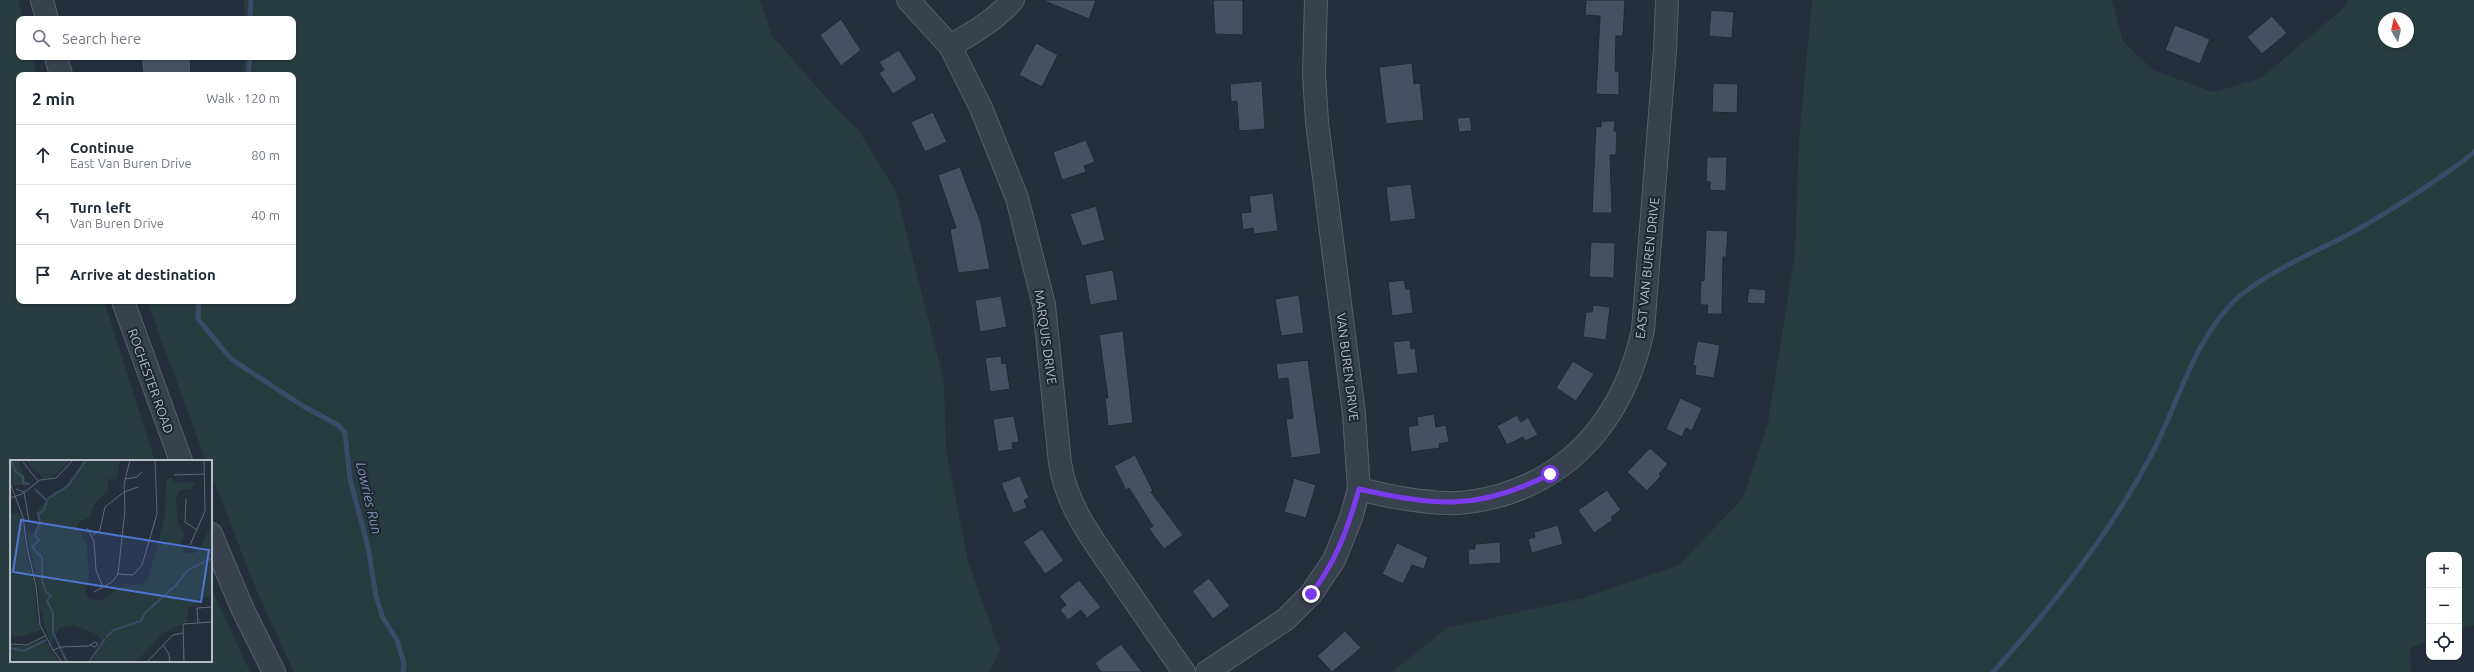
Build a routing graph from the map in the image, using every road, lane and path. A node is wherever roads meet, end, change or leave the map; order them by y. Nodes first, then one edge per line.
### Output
1 (42, 0) edge
2 (908, 0) edge
3 (1013, 0) edge
4 (1316, 0) edge
5 (1667, 0) edge
6 (46, 16) edge
7 (950, 46) junction
8 (57, 60) edge
9 (60, 72) edge
10 (124, 304) edge
11 (180, 460) edge
12 (1359, 489) junction
13 (212, 536) edge
14 (274, 672) edge
15 (1184, 672) edge
16 (1207, 672) edge

1 - 6 street
2 - 7 street, MARQUIS DRIVE
3 - 7 street
4 - 12 street, VAN BUREN DRIVE
5 - 12 street, EAST VAN BUREN DRIVE
7 - 15 street, MARQUIS DRIVE
8 - 9 street
10 - 11 street, ROCHESTER ROAD
12 - 16 street, VAN BUREN DRIVE
13 - 14 street

